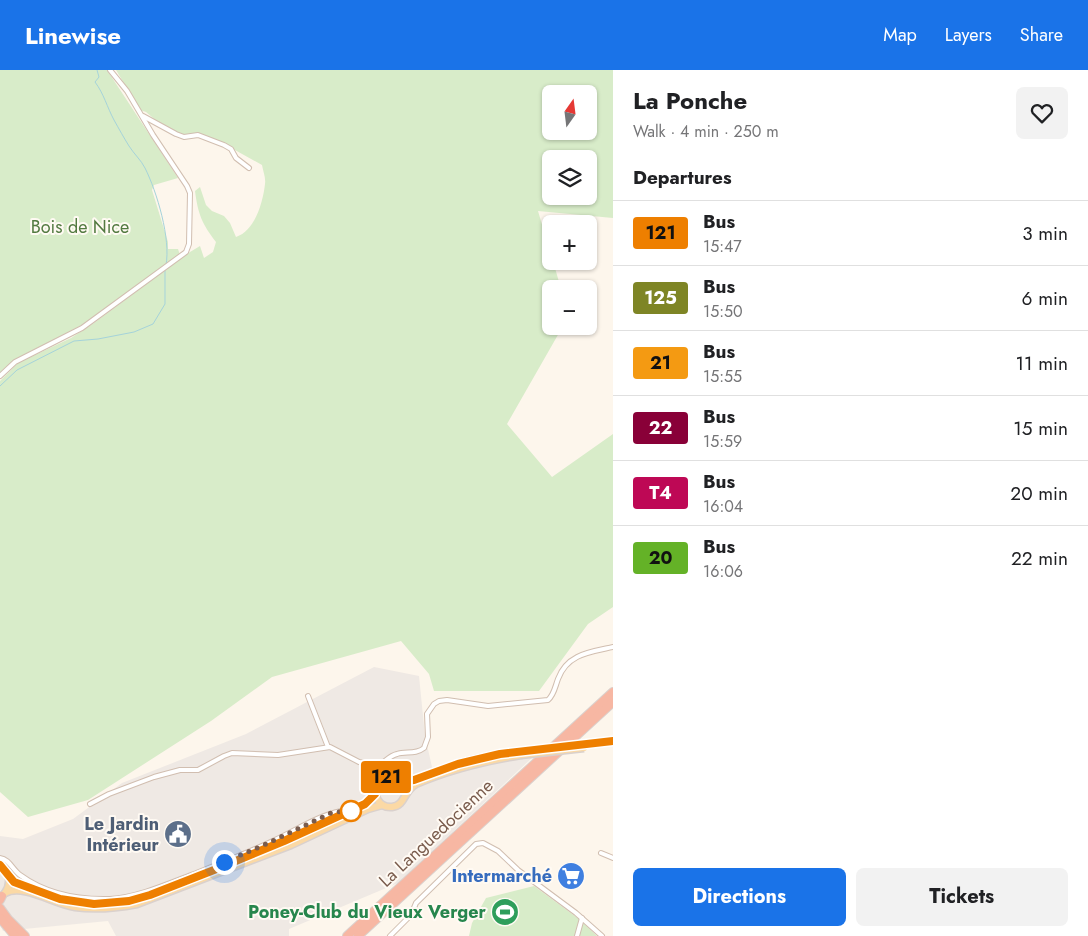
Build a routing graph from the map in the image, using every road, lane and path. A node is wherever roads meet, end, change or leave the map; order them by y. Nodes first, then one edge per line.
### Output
1 (110, 70) edge
2 (141, 115) junction
3 (248, 168) dead end
4 (0, 376) edge
5 (613, 647) edge
6 (613, 692) edge
7 (308, 696) dead end
8 (613, 702) edge
9 (613, 741) edge
10 (613, 745) edge
11 (583, 746) junction
12 (328, 747) junction
13 (522, 753) junction
14 (382, 764) junction
15 (376, 766) junction
16 (395, 777) junction
17 (380, 780) junction
18 (406, 793) junction
19 (375, 794) junction
20 (90, 804) dead end
21 (382, 805) junction
22 (356, 808) junction
23 (601, 853) dead end
24 (0, 858) edge
25 (613, 858) edge
26 (0, 865) edge
27 (9, 877) junction
28 (2, 897) edge
29 (0, 908) edge
30 (0, 918) edge
31 (582, 918) junction
32 (15, 936) edge
33 (25, 936) edge
34 (346, 936) edge
35 (358, 936) edge
36 (390, 936) edge
37 (577, 936) edge
38 (602, 936) edge

1 - 2 street
2 - 3 street
2 - 4 street
5 - 14 street
6 - 34 highway, La Languedocienne
7 - 12 street
8 - 35 highway, La Languedocienne
9 - 11 main road
10 - 11 main road
11 - 13 main road, bridge
12 - 15 street
12 - 20 street
13 - 16 main road
13 - 18 main road
14 - 15 street
14 - 16 street
15 - 17 street
16 - 17 main road
16 - 18 main road
17 - 19 main road
18 - 21 main road
19 - 21 main road
19 - 22 main road
21 - 28 main road
22 - 24 street
22 - 27 main road
23 - 25 street
26 - 27 main road
27 - 28 main road
29 - 33 highway
30 - 32 highway
31 - 36 street
31 - 37 street
31 - 38 street

